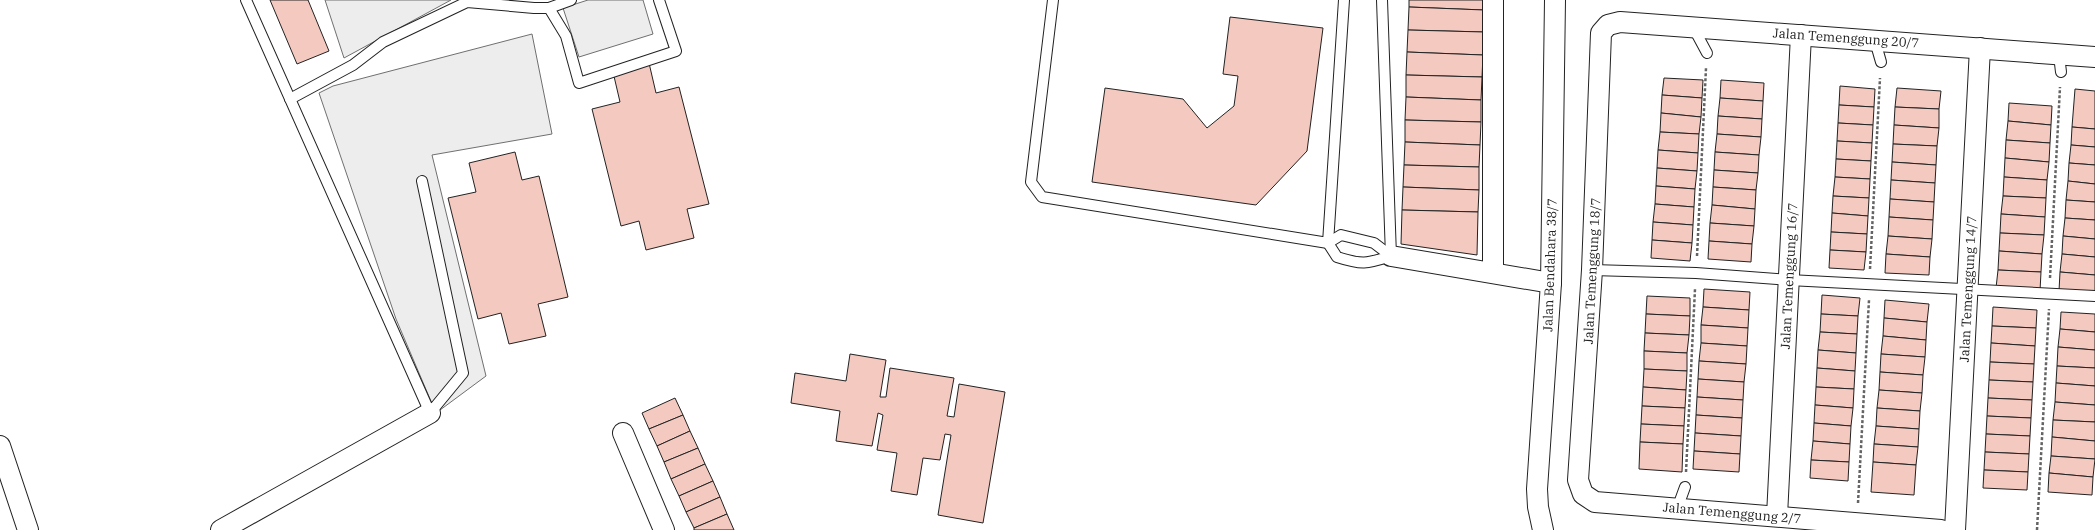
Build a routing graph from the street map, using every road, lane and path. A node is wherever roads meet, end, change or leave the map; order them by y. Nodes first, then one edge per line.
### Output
1 (246, 0) edge
2 (571, 0) edge
3 (659, 0) edge
4 (1053, 0) edge
5 (1344, 0) edge
6 (1382, 0) edge
7 (1494, 0) edge
8 (1555, 0) edge
9 (549, 8) junction
10 (1692, 26) junction
11 (1601, 33) joint
12 (1802, 35) junction
13 (1876, 41) junction
14 (1980, 48) junction
15 (1707, 53) dead end
16 (2095, 57) edge
17 (1881, 62) dead end
18 (290, 99) junction
19 (422, 181) dead end
20 (1328, 243) junction
21 (1391, 256) junction
22 (1592, 270) junction
23 (1493, 272) junction
24 (1789, 280) junction
25 (1551, 283) junction
26 (1968, 290) junction
27 (2095, 296) edge
28 (430, 413) junction
29 (623, 432) dead end
30 (0, 446) edge
31 (1685, 487) dead end
32 (1594, 502) joint
33 (1677, 509) junction
34 (1777, 516) junction
35 (28, 530) edge
36 (221, 530) edge
37 (664, 530) edge
38 (1543, 530) edge
39 (1941, 530) edge
40 (1955, 530) edge

1 - 18 lane
2 - 9 lane
3 - 9 lane
4 - 20 lane
5 - 20 lane
6 - 21 lane
7 - 23 street
8 - 25 street, Jalan Bendahara 38/7
9 - 18 lane
10 - 11 street, Jalan Temenggung 20/7
10 - 12 street, Jalan Temenggung 20/7
10 - 15 lane
11 - 22 street, Jalan Temenggung 18/7
12 - 13 street, Jalan Temenggung 20/7
12 - 24 street, Jalan Temenggung 16/7
13 - 14 street, Jalan Temenggung 20/7
13 - 17 lane
14 - 16 street, Jalan Temenggung 20/7
14 - 26 street, Jalan Temenggung 14/7
18 - 28 lane
19 - 28 lane
20 - 21 lane
20 - 21 lane
21 - 23 street
22 - 24 lane
22 - 32 street, Jalan Temenggung 18/7
23 - 25 street
24 - 26 lane
24 - 34 street, Jalan Temenggung 16/7
25 - 38 street, Jalan Bendahara 38/7
26 - 27 lane
26 - 40 street, Jalan Temenggung 14/7
28 - 36 street
29 - 37 street
30 - 35 street
31 - 33 lane
32 - 33 street, Jalan Temenggung 2/7
33 - 34 street, Jalan Temenggung 2/7
34 - 39 street, Jalan Temenggung 2/7

